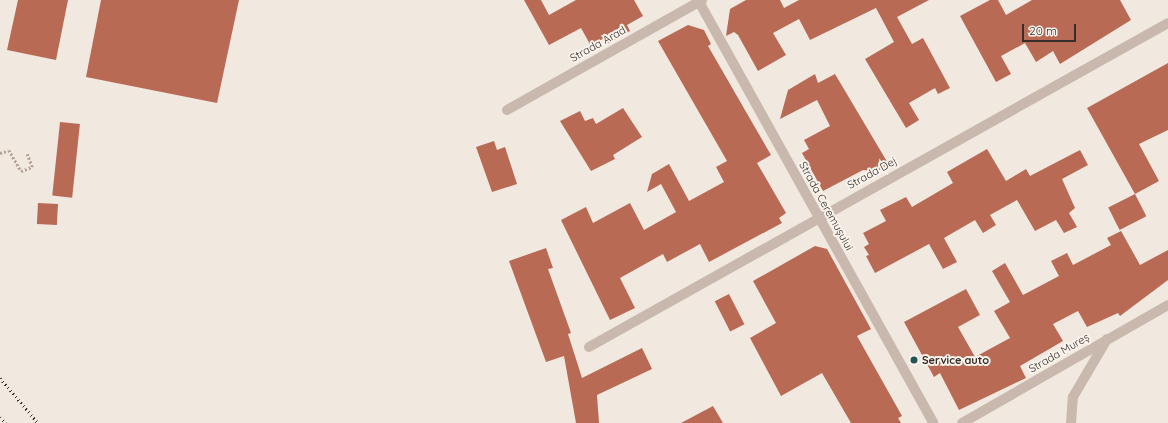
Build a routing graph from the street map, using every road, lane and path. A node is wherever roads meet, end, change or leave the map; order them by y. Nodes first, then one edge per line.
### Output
1 (700, 0) edge
2 (1168, 24) edge
3 (507, 110) dead end
4 (0, 153) edge
5 (27, 154) dead end
6 (818, 217) junction
7 (1168, 304) edge
8 (1107, 340) junction
9 (588, 347) dead end
10 (933, 423) edge
11 (962, 423) edge
12 (1072, 423) edge

1 - 3 street, Strada Arad
1 - 6 street, Strada Ceremușului
2 - 6 street, Strada Dej
4 - 5 path
6 - 9 street, Strada Dej
6 - 10 street, Strada Ceremușului
7 - 8 street, Strada Mureș
8 - 11 street, Strada Mureș
8 - 12 street

